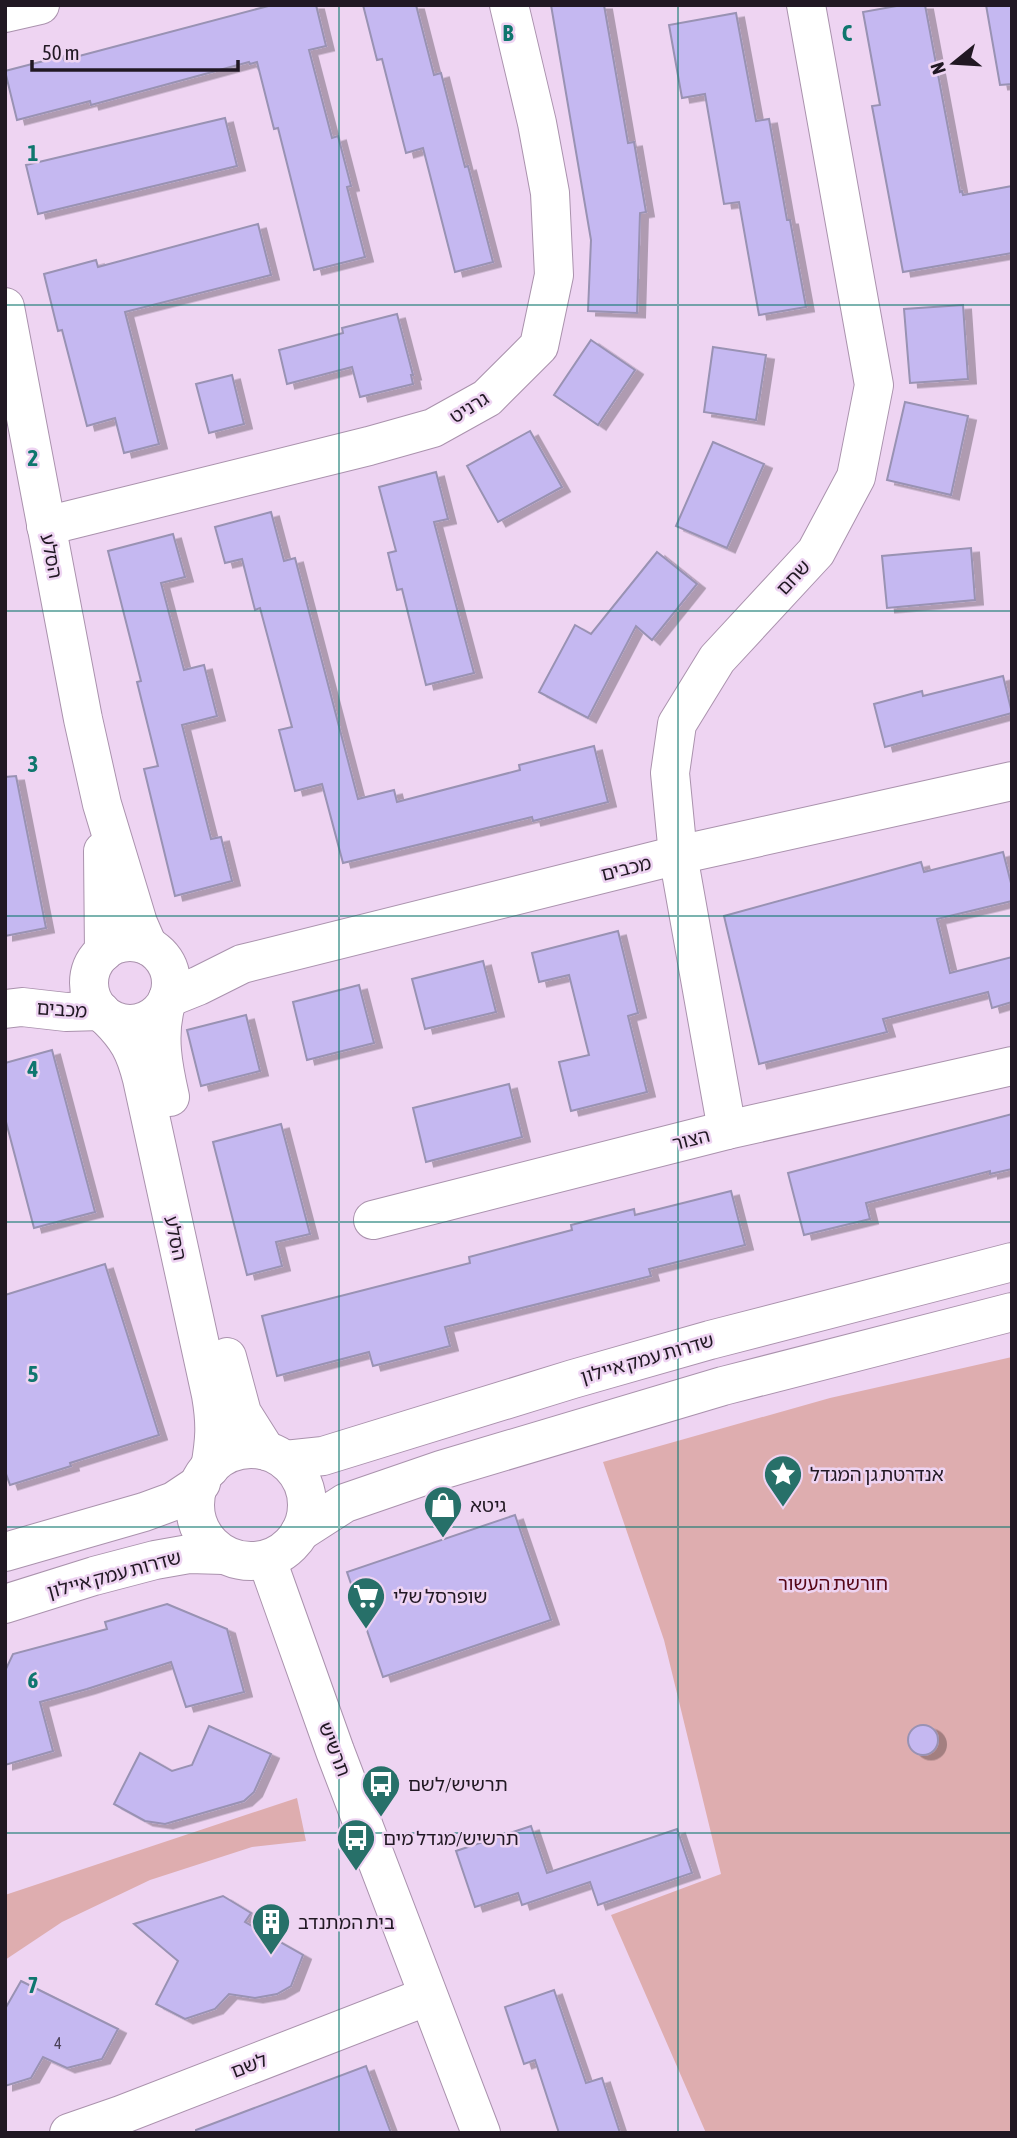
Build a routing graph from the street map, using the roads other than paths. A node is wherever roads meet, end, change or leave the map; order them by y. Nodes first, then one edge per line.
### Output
1 (40, 5) edge
2 (509, 5) edge
3 (806, 5) edge
4 (5, 13) edge
5 (5, 307) edge
6 (46, 526) junction
7 (1012, 781) edge
8 (102, 804) junction
9 (678, 855) junction
10 (97, 963) junction
11 (162, 978) junction
12 (14, 1008) edge
13 (104, 1015) junction
14 (1012, 1066) edge
15 (727, 1130) junction
16 (373, 1220) dead end
17 (1012, 1262) edge
18 (1012, 1312) edge
19 (275, 1456) junction
20 (205, 1476) junction
21 (300, 1532) junction
22 (5, 1552) edge
23 (224, 1555) junction
24 (267, 1560) junction
25 (5, 1604) edge
26 (428, 1996) junction
27 (124, 2124) edge
28 (69, 2133) edge
29 (481, 2133) edge

1 - 4 street
2 - 6 street, גרניט
3 - 9 street, שחם
5 - 6 street, הסלע
6 - 8 street, הסלע
7 - 9 street, מכבים
8 - 10 street, הסלע
8 - 11 street, הסלע
9 - 11 street, מכבים
9 - 15 street, שחם
10 - 11 street
10 - 12 street, מכבים
10 - 13 street
11 - 13 street
11 - 19 street, הסלע
12 - 13 street, מכבים
13 - 20 street, הסלע
14 - 15 street, הצור
15 - 16 street, הצור
17 - 19 street, שדרות עמק איילון
18 - 21 street
19 - 20 street
19 - 21 street
20 - 22 street
20 - 23 street
21 - 24 street
23 - 24 street
23 - 25 street, שדרות עמק איילון
24 - 26 street, תרשיש
26 - 27 street, לשם
26 - 29 street, תרשיש
27 - 28 street, לשם

